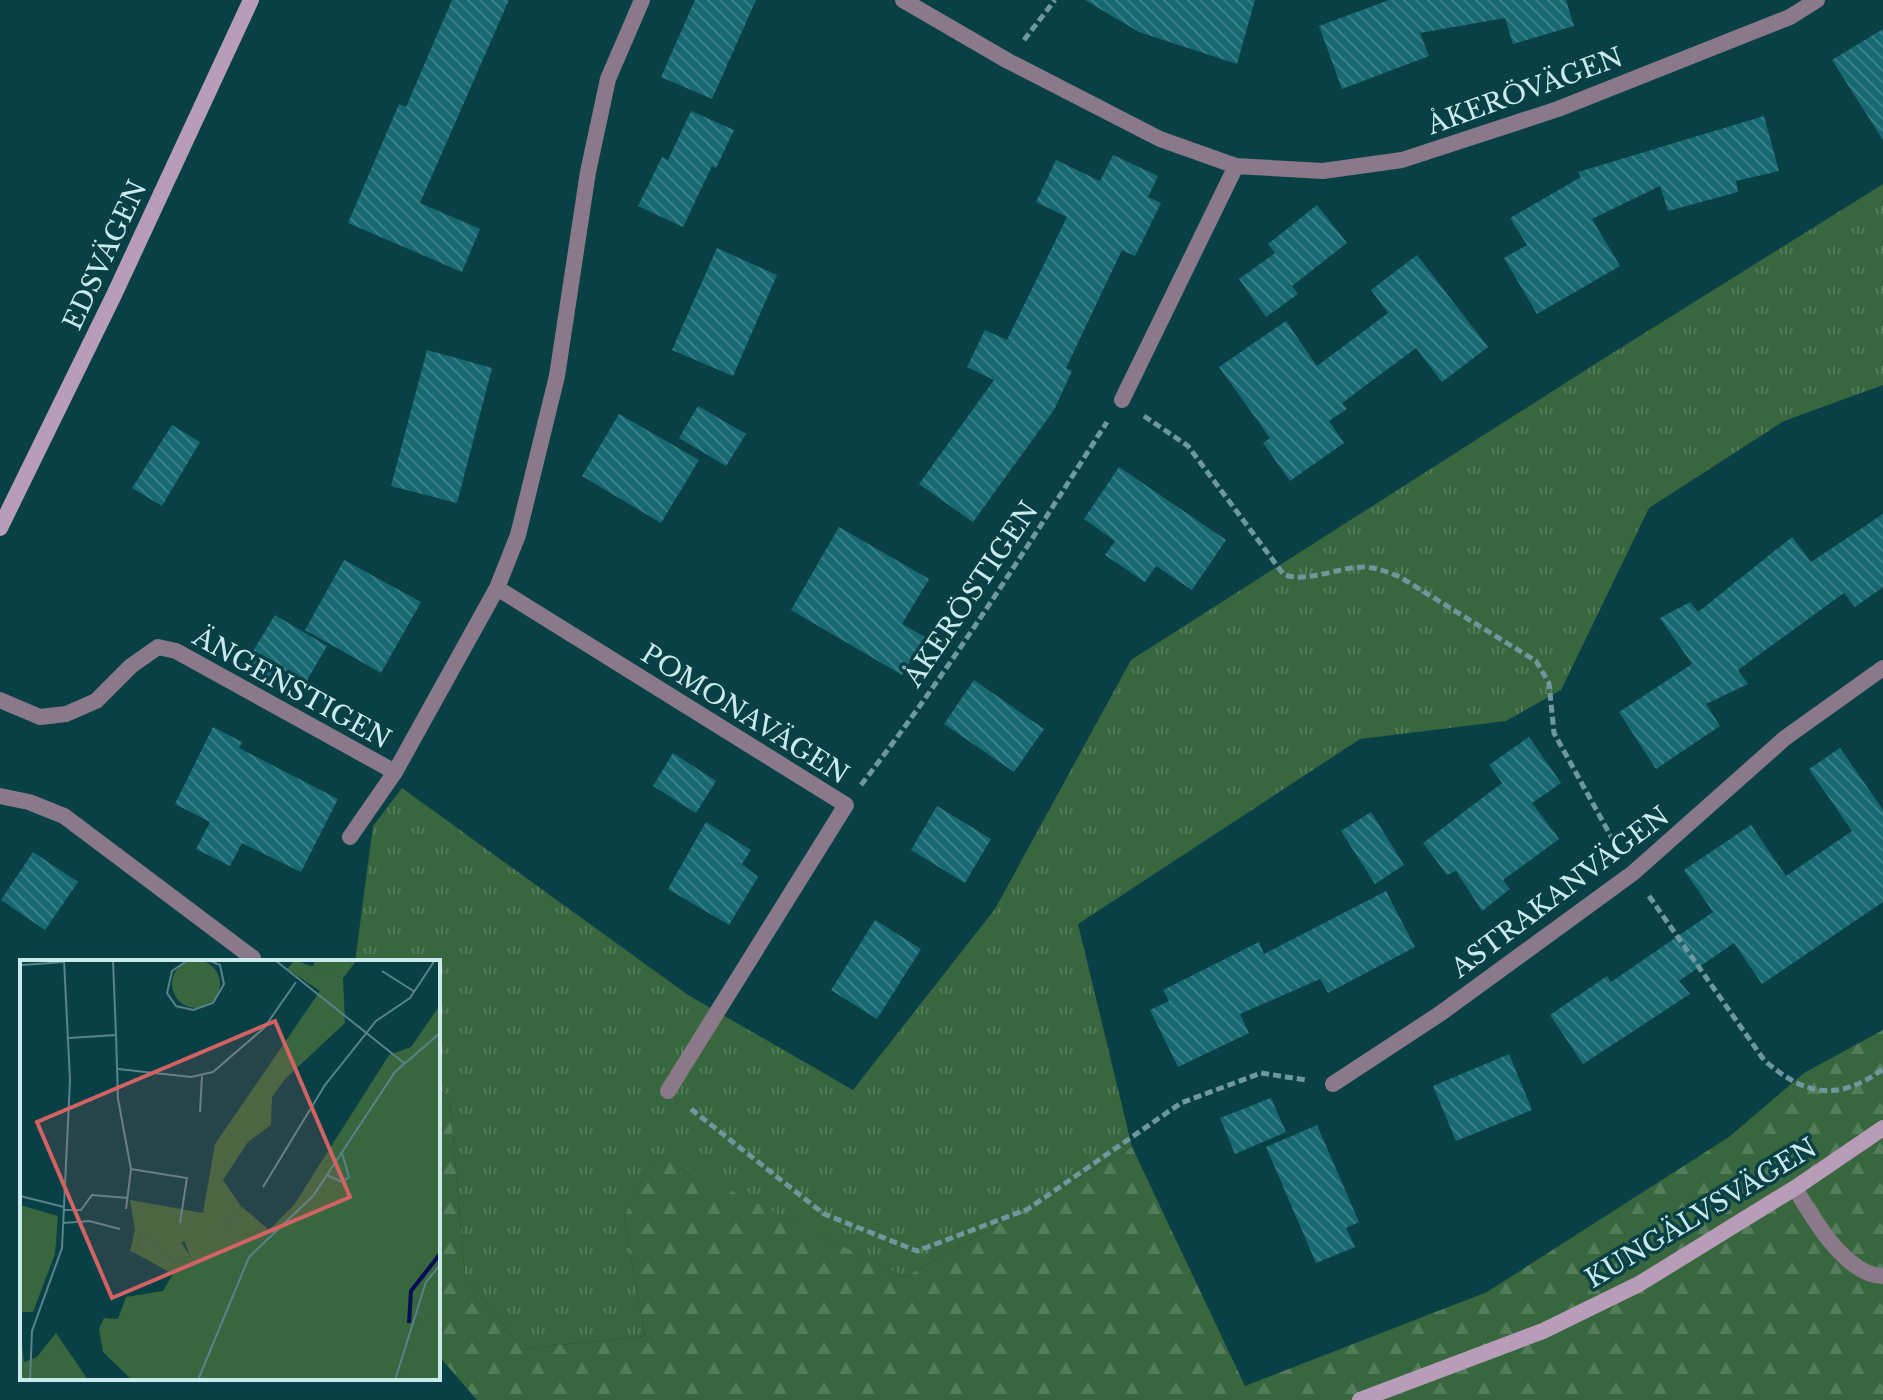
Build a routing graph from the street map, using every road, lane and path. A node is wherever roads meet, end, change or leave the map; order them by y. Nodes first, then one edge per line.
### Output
1 (251, 0) edge
2 (642, 0) edge
3 (903, 0) edge
4 (1055, 0) edge
5 (1817, 0) edge
6 (1008, 61) junction
7 (1236, 166) junction
8 (1122, 400) junction
9 (0, 528) edge
10 (497, 588) junction
11 (1883, 668) edge
12 (0, 700) edge
13 (395, 772) junction
14 (0, 796) edge
15 (846, 805) junction
16 (350, 837) dead end
17 (1633, 873) junction
18 (253, 958) dead end
19 (1883, 1069) edge
20 (1333, 1084) joint
21 (668, 1091) joint
22 (1883, 1128) edge
23 (1795, 1188) junction
24 (1883, 1276) edge
25 (1360, 1400) edge

1 - 9 street, EDSVÄGEN
2 - 10 street
3 - 6 street, ÅKERÖVÄGEN
4 - 6 path
5 - 7 street, ÅKERÖVÄGEN
6 - 7 street, ÅKERÖVÄGEN
7 - 8 street
8 - 15 path, ÅKERÖSTIGEN
8 - 17 path
10 - 13 street
10 - 15 street, POMONAVÄGEN
11 - 17 street, ASTRAKANVÄGEN
12 - 13 street, ÄNGENSTIGEN
13 - 16 street
14 - 18 street
15 - 21 street, POMONAVÄGEN
17 - 19 path
17 - 20 street, ASTRAKANVÄGEN
20 - 21 path
22 - 23 street, KUNGÄLVSVÄGEN
23 - 24 street
23 - 25 street, KUNGÄLVSVÄGEN

